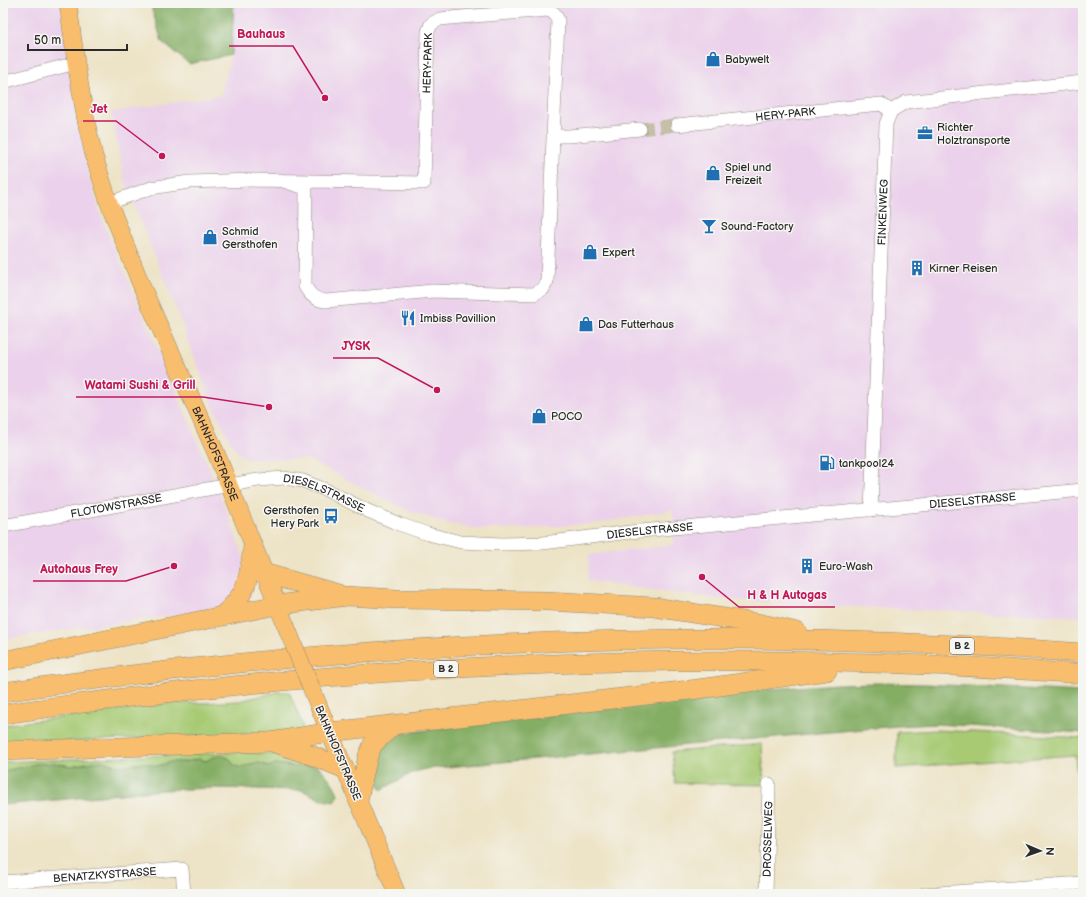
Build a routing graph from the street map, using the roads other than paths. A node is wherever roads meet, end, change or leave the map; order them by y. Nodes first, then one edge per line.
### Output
1 (68, 3) edge
2 (76, 63) junction
3 (3, 82) edge
4 (1083, 82) edge
5 (892, 111) junction
6 (677, 125) tunnel mouth
7 (640, 129) tunnel mouth
8 (554, 136) junction
9 (280, 180) junction
10 (109, 203) junction
11 (229, 486) junction
12 (1083, 490) edge
13 (871, 510) junction
14 (3, 526) edge
15 (253, 547) junction
16 (263, 572) junction
17 (347, 596) junction
18 (276, 605) junction
19 (222, 616) junction
20 (842, 641) junction
21 (1083, 653) edge
22 (3, 661) edge
23 (891, 663) junction
24 (1083, 674) edge
25 (3, 692) edge
26 (3, 714) edge
27 (393, 725) junction
28 (330, 732) junction
29 (269, 742) junction
30 (3, 752) edge
31 (345, 769) junction
32 (768, 784) dead end
33 (358, 800) junction
34 (3, 882) edge
35 (1083, 883) edge
36 (999, 891) edge
37 (184, 894) edge
38 (397, 894) edge
39 (766, 894) edge
40 (924, 894) edge

1 - 2 main road, BAHNHOFSTRASSE
2 - 3 street
2 - 10 main road, BAHNHOFSTRASSE
4 - 5 street
5 - 6 street, HERY-PARK
5 - 13 street, FINKENWEG
7 - 8 street
8 - 9 street, HERY-PARK
8 - 9 street, HERY-PARK
9 - 10 street, HERY-PARK
10 - 11 main road, BAHNHOFSTRASSE
11 - 13 street, DIESELSTRASSE
11 - 14 street, FLOTOWSTRASSE
11 - 15 main road, BAHNHOFSTRASSE
12 - 13 street, DIESELSTRASSE
15 - 16 main road, BAHNHOFSTRASSE
15 - 19 highway
16 - 17 highway
16 - 18 main road, BAHNHOFSTRASSE
17 - 18 highway
17 - 20 highway
18 - 19 highway
18 - 28 main road, BAHNHOFSTRASSE, bridge
19 - 22 highway
20 - 21 highway, B 2
20 - 25 highway, B 2
23 - 24 highway, B 2
23 - 26 highway, B 2
23 - 27 highway
27 - 28 highway
27 - 33 highway
28 - 29 highway
28 - 31 main road, BAHNHOFSTRASSE
29 - 30 highway
29 - 31 highway
31 - 33 main road, BAHNHOFSTRASSE
32 - 39 street, DROSSELWEG
33 - 38 main road, BAHNHOFSTRASSE
34 - 37 street, BENATZKYSTRASSE
35 - 36 street
36 - 40 street

